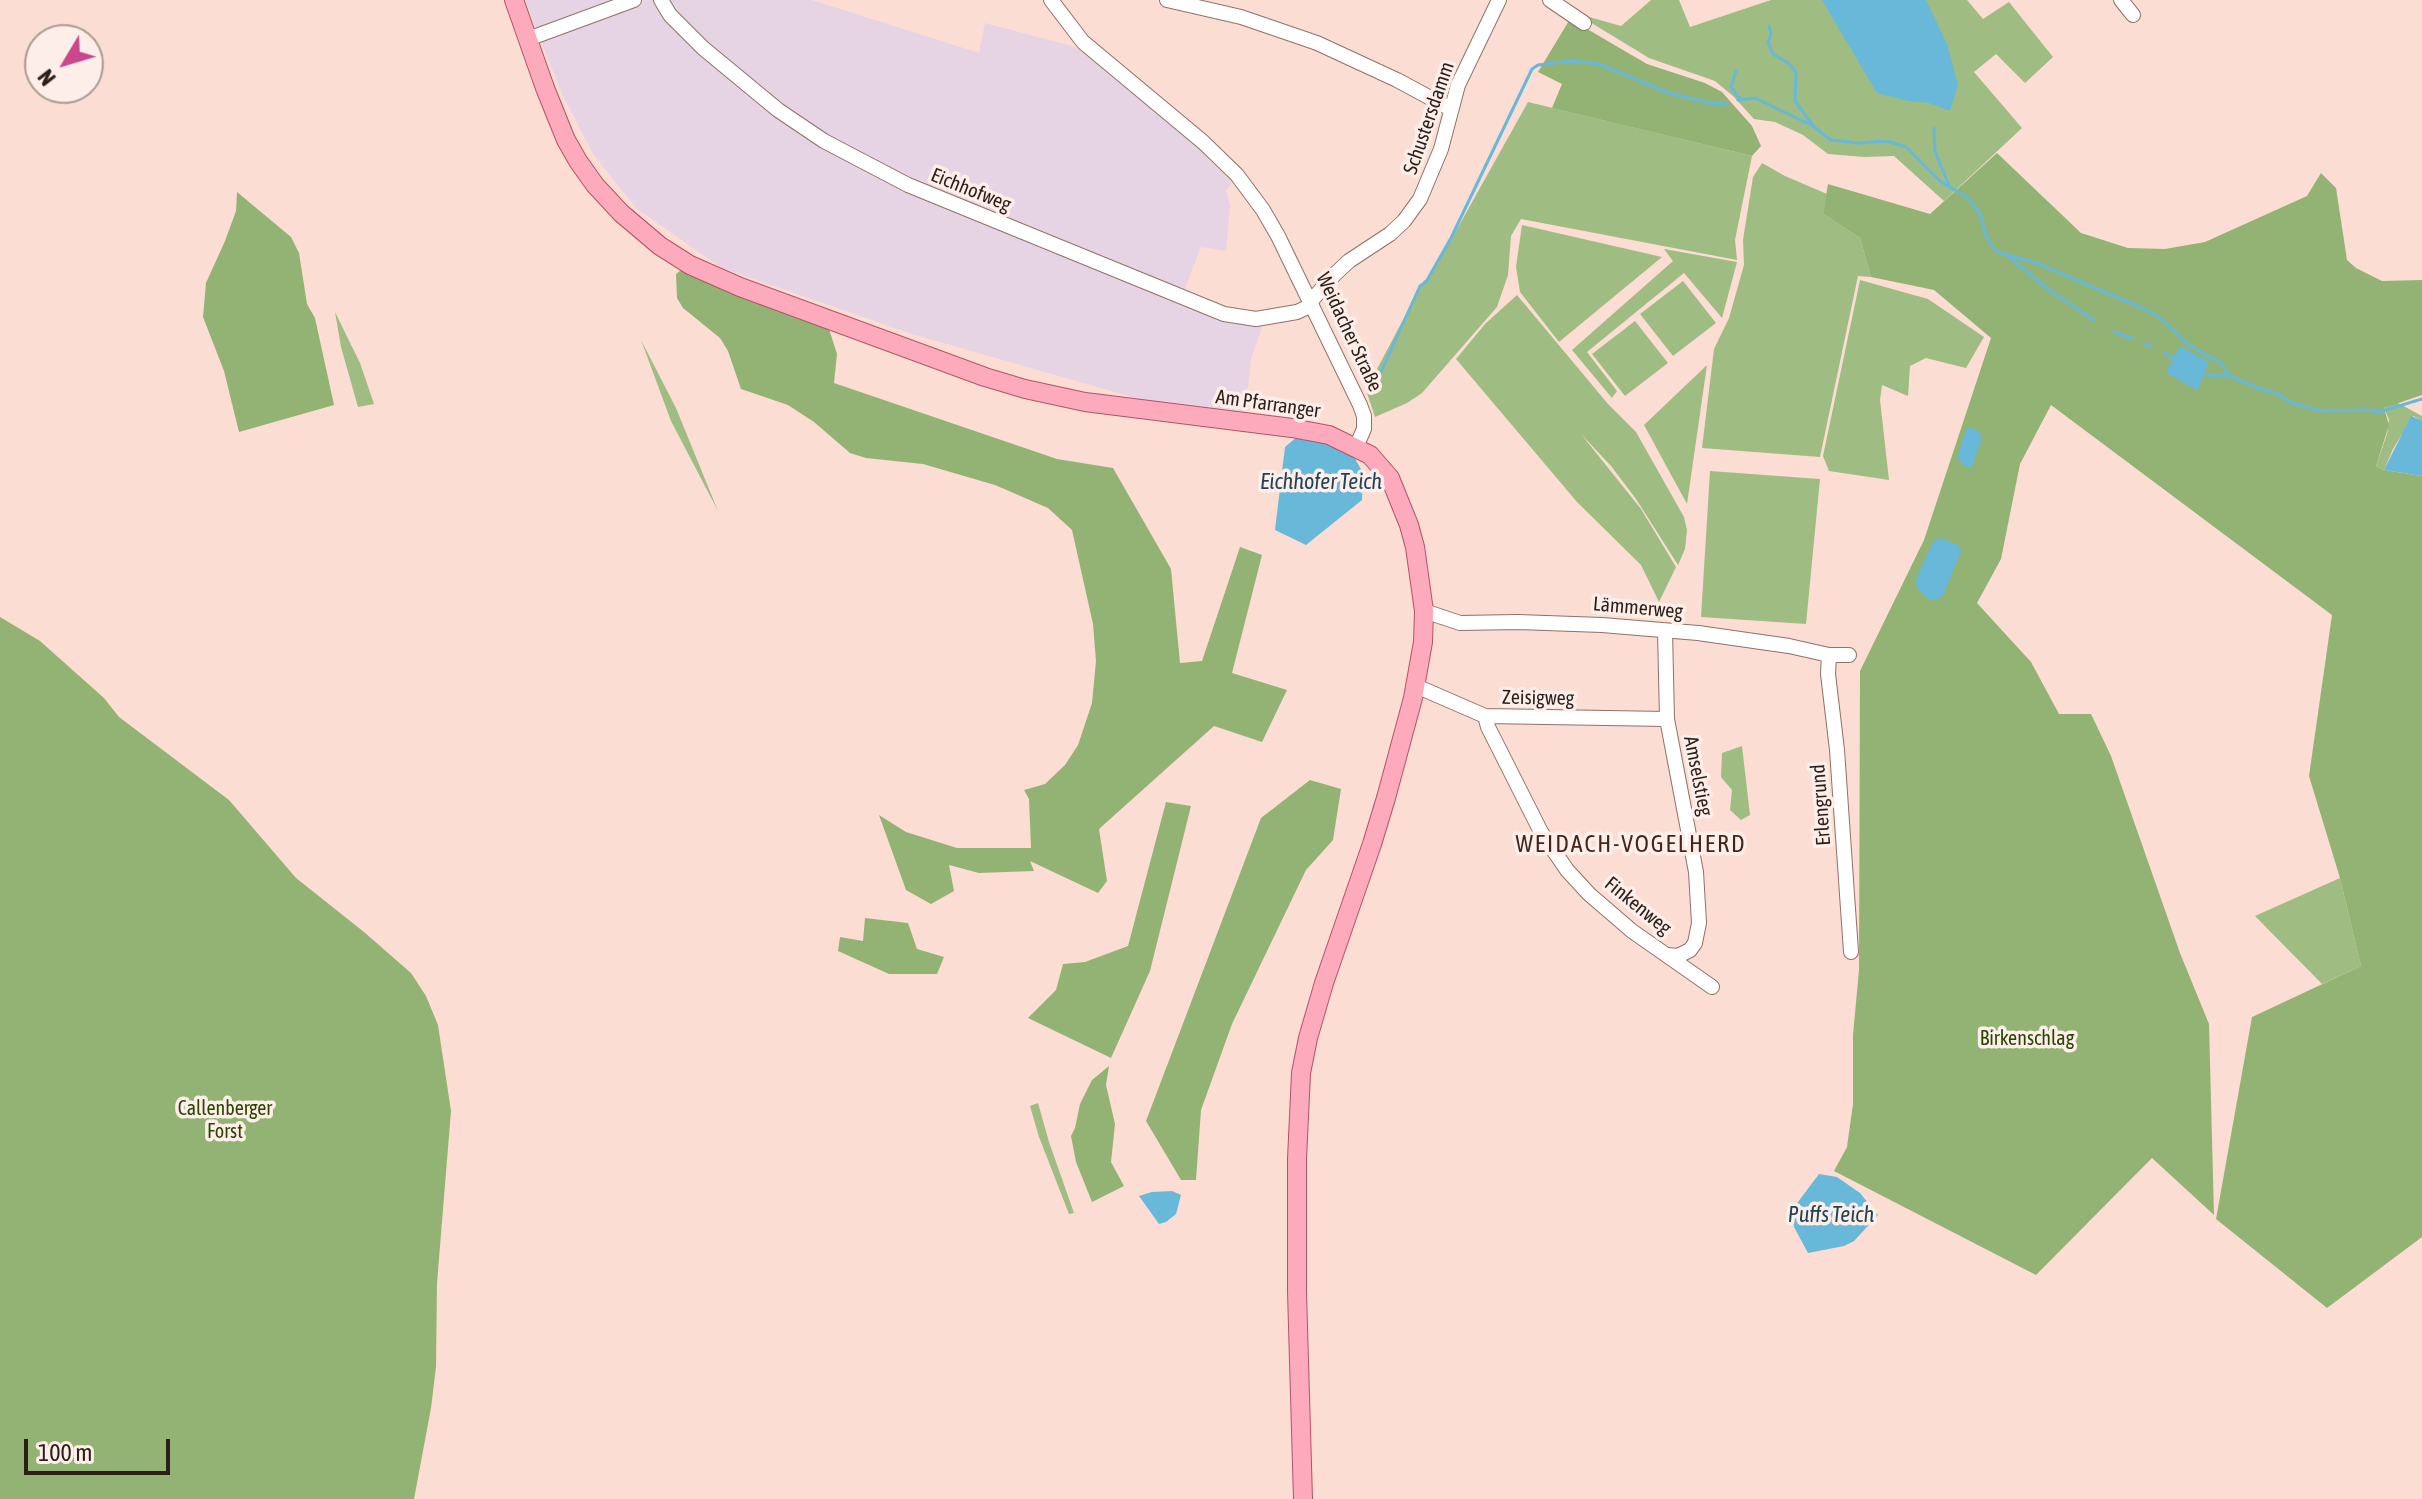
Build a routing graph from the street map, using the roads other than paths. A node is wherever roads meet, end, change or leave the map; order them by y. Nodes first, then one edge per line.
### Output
1 (514, 0) edge
2 (634, 0) edge
3 (661, 0) edge
4 (1051, 0) edge
5 (1167, 0) edge
6 (1499, 0) edge
7 (1550, 0) edge
8 (2121, 0) edge
9 (2133, 15) dead end
10 (1584, 23) dead end
11 (528, 39) junction
12 (1451, 109) junction
13 (1311, 303) junction
14 (1356, 447) junction
15 (1424, 611) junction
16 (1665, 631) junction
17 (1829, 655) junction
18 (1849, 655) dead end
19 (1416, 686) junction
20 (1485, 716) junction
21 (1667, 719) junction
22 (1851, 952) dead end
23 (1668, 955) junction
24 (1712, 987) dead end
25 (1303, 1499) edge

1 - 11 main road, Am Pfarranger
2 - 11 street
3 - 13 street, Eichhofweg
4 - 13 street, Weidacher Straße
5 - 12 street
6 - 12 street, Schustersdamm
7 - 10 street
8 - 9 street
11 - 14 main road, Am Pfarranger
12 - 13 street, Schustersdamm
13 - 14 street, Weidacher Straße
14 - 15 main road
15 - 16 street, Lämmerweg
15 - 19 main road
16 - 17 street, Lämmerweg
16 - 21 street, Amselstieg
17 - 18 street, Lämmerweg
17 - 22 street, Erlengrund
19 - 20 street, Zeisigweg
19 - 25 main road
20 - 21 street, Zeisigweg
20 - 23 street, Finkenweg
21 - 23 street, Amselstieg
23 - 24 street, Finkenweg

